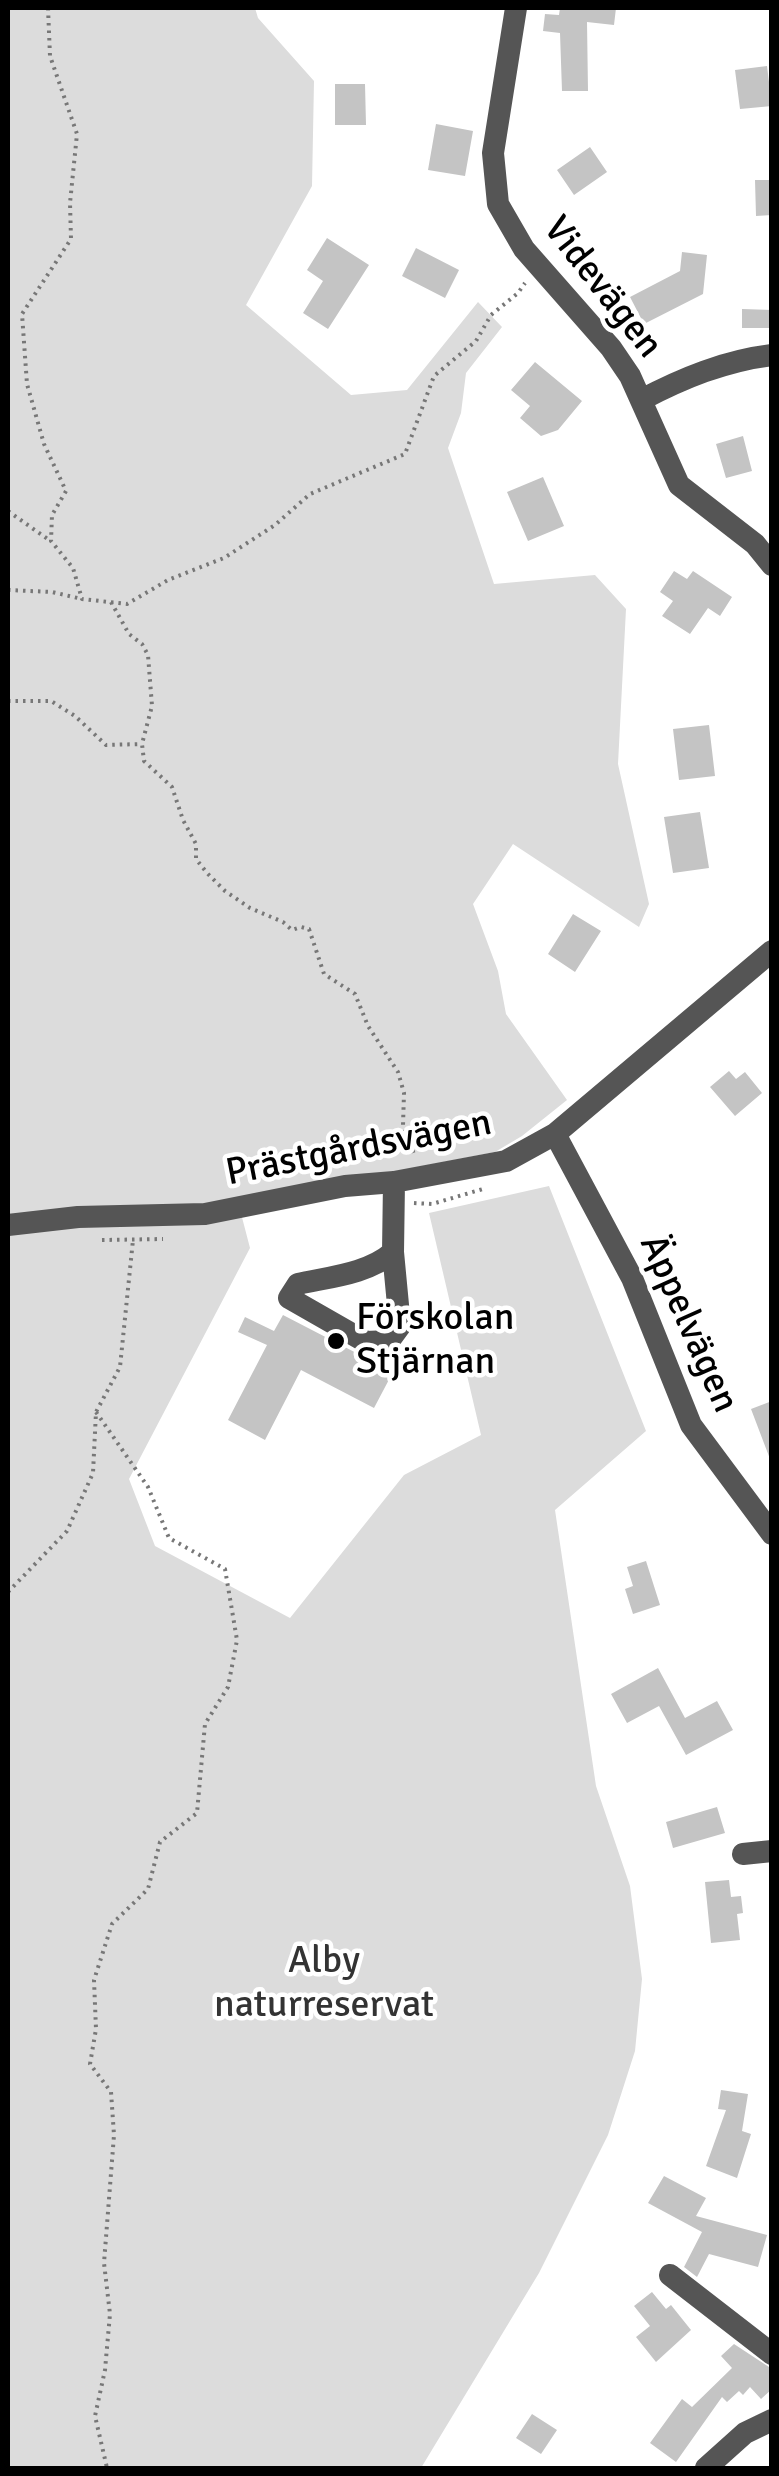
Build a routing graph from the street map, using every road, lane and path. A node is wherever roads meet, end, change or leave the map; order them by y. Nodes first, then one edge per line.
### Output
1 (48, 8) edge
2 (516, 8) edge
3 (537, 264) junction
4 (772, 356) edge
5 (641, 400) junction
6 (8, 512) edge
7 (51, 541) junction
8 (772, 565) edge
9 (8, 590) edge
10 (82, 599) junction
11 (112, 602) junction
12 (8, 700) edge
13 (142, 744) junction
14 (772, 950) edge
15 (555, 1134) junction
16 (421, 1177) junction
17 (394, 1182) junction
18 (8, 1225) edge
19 (132, 1240) dead end
20 (392, 1252) junction
21 (96, 1412) junction
22 (772, 1534) edge
23 (8, 1592) edge
24 (772, 1851) edge
25 (743, 1854) dead end
26 (670, 2274) dead end
27 (772, 2354) edge
28 (772, 2420) edge
29 (106, 2468) edge
30 (706, 2468) edge

1 - 7 path
2 - 3 street, Videvägen
3 - 5 street, Videvägen
3 - 11 path
4 - 5 street
5 - 8 street, Videvägen
6 - 7 path
7 - 10 path
9 - 10 path
10 - 11 path
11 - 13 path
12 - 13 path
13 - 16 path
14 - 15 street, Prästgårdsvägen
15 - 16 street, Prästgårdsvägen
15 - 22 street, Äppelvägen
16 - 17 street, Prästgårdsvägen
17 - 18 street, Prästgårdsvägen
17 - 20 street
19 - 21 path
20 - 20 street
21 - 23 path
21 - 29 path
24 - 25 street
26 - 27 street
28 - 30 street

